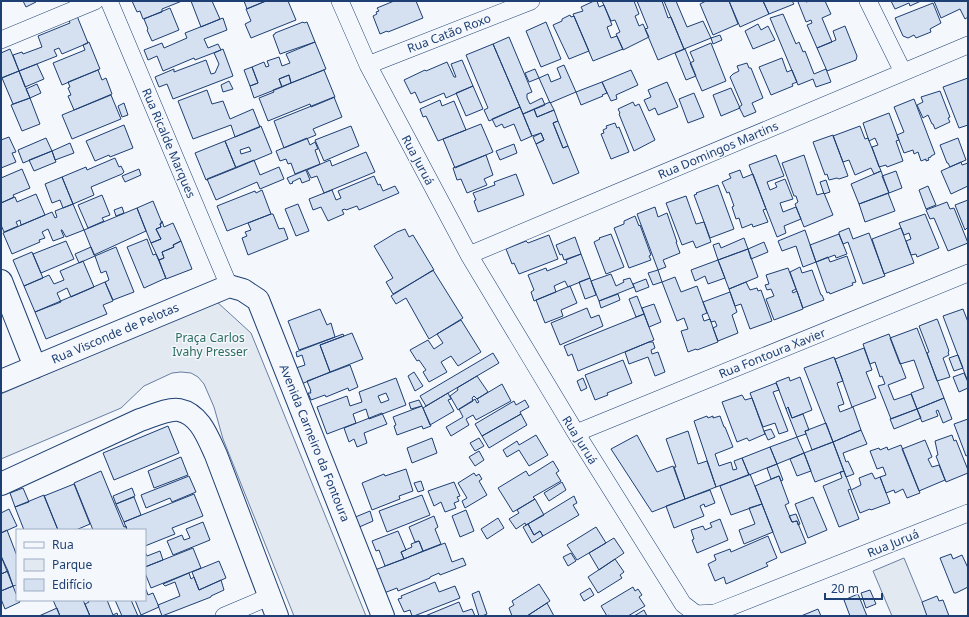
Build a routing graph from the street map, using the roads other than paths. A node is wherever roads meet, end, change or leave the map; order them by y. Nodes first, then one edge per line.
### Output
1 (95, 1) edge
2 (109, 1) edge
3 (340, 1) edge
4 (531, 1) edge
5 (868, 1) edge
6 (1, 40) edge
7 (968, 45) edge
8 (368, 65) junction
9 (903, 72) junction
10 (469, 255) junction
11 (968, 273) edge
12 (1, 281) edge
13 (228, 286) junction
14 (35, 367) junction
15 (1, 381) edge
16 (576, 433) junction
17 (1, 484) edge
18 (968, 513) edge
19 (273, 607) edge
20 (224, 616) edge
21 (383, 616) edge

1 - 6 street
2 - 13 street, Rua Ricalde Marques
3 - 8 street, Rua Juruá
4 - 8 street, Rua Catão Roxo
5 - 9 street
7 - 9 street, Rua Domingos Martins
8 - 10 street, Rua Juruá
9 - 10 street, Rua Domingos Martins
10 - 16 street, Rua Juruá
11 - 16 street, Rua Fontoura Xavier
12 - 14 main road
13 - 14 main road, Rua Visconde de Pelotas
13 - 21 main road, Avenida Carneiro da Fontoura
14 - 15 main road, Rua Visconde de Pelotas
16 - 18 street, Rua Juruá
17 - 19 main road
19 - 20 street

